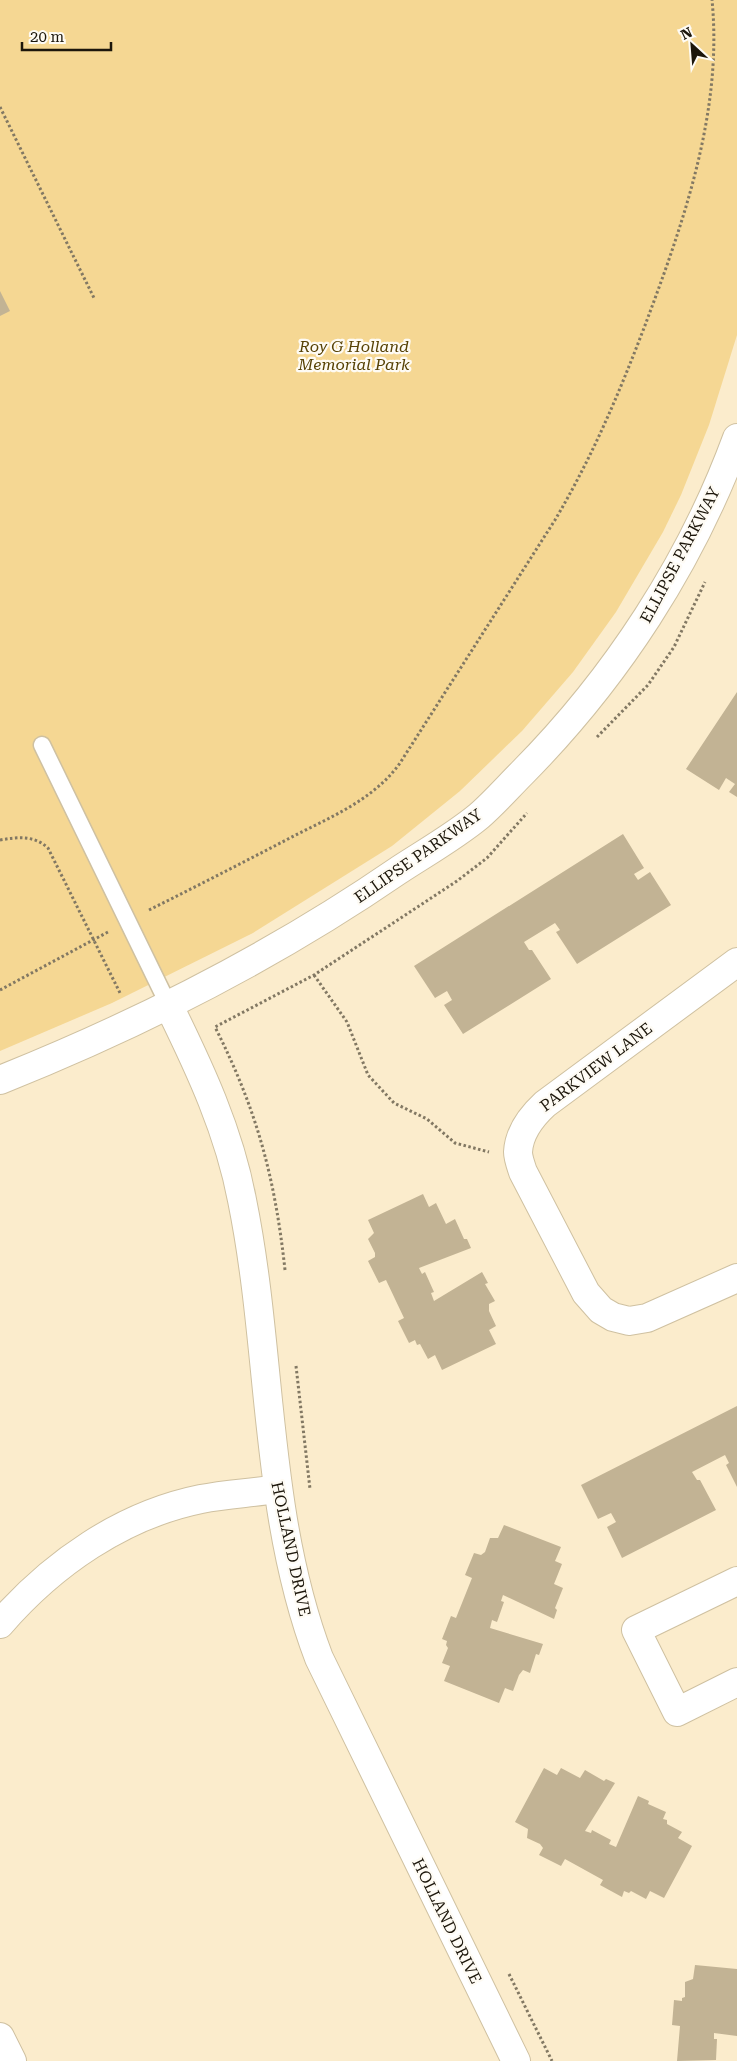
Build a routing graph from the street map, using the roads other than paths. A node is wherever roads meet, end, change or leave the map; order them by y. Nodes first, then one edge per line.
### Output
1 (737, 438) edge
2 (42, 745) dead end
3 (737, 962) edge
4 (169, 1006) junction
5 (0, 1080) edge
6 (737, 1278) edge
7 (277, 1489) junction
8 (737, 1580) edge
9 (0, 1624) edge
10 (737, 1682) edge
11 (0, 2037) edge
12 (12, 2061) edge
13 (516, 2061) edge

1 - 4 street, ELLIPSE PARKWAY
2 - 4 lane
3 - 6 street, PARKVIEW LANE
4 - 5 street, ELLIPSE PARKWAY
4 - 7 street, HOLLAND DRIVE
7 - 9 street
7 - 13 street, HOLLAND DRIVE
8 - 10 street
11 - 12 street

